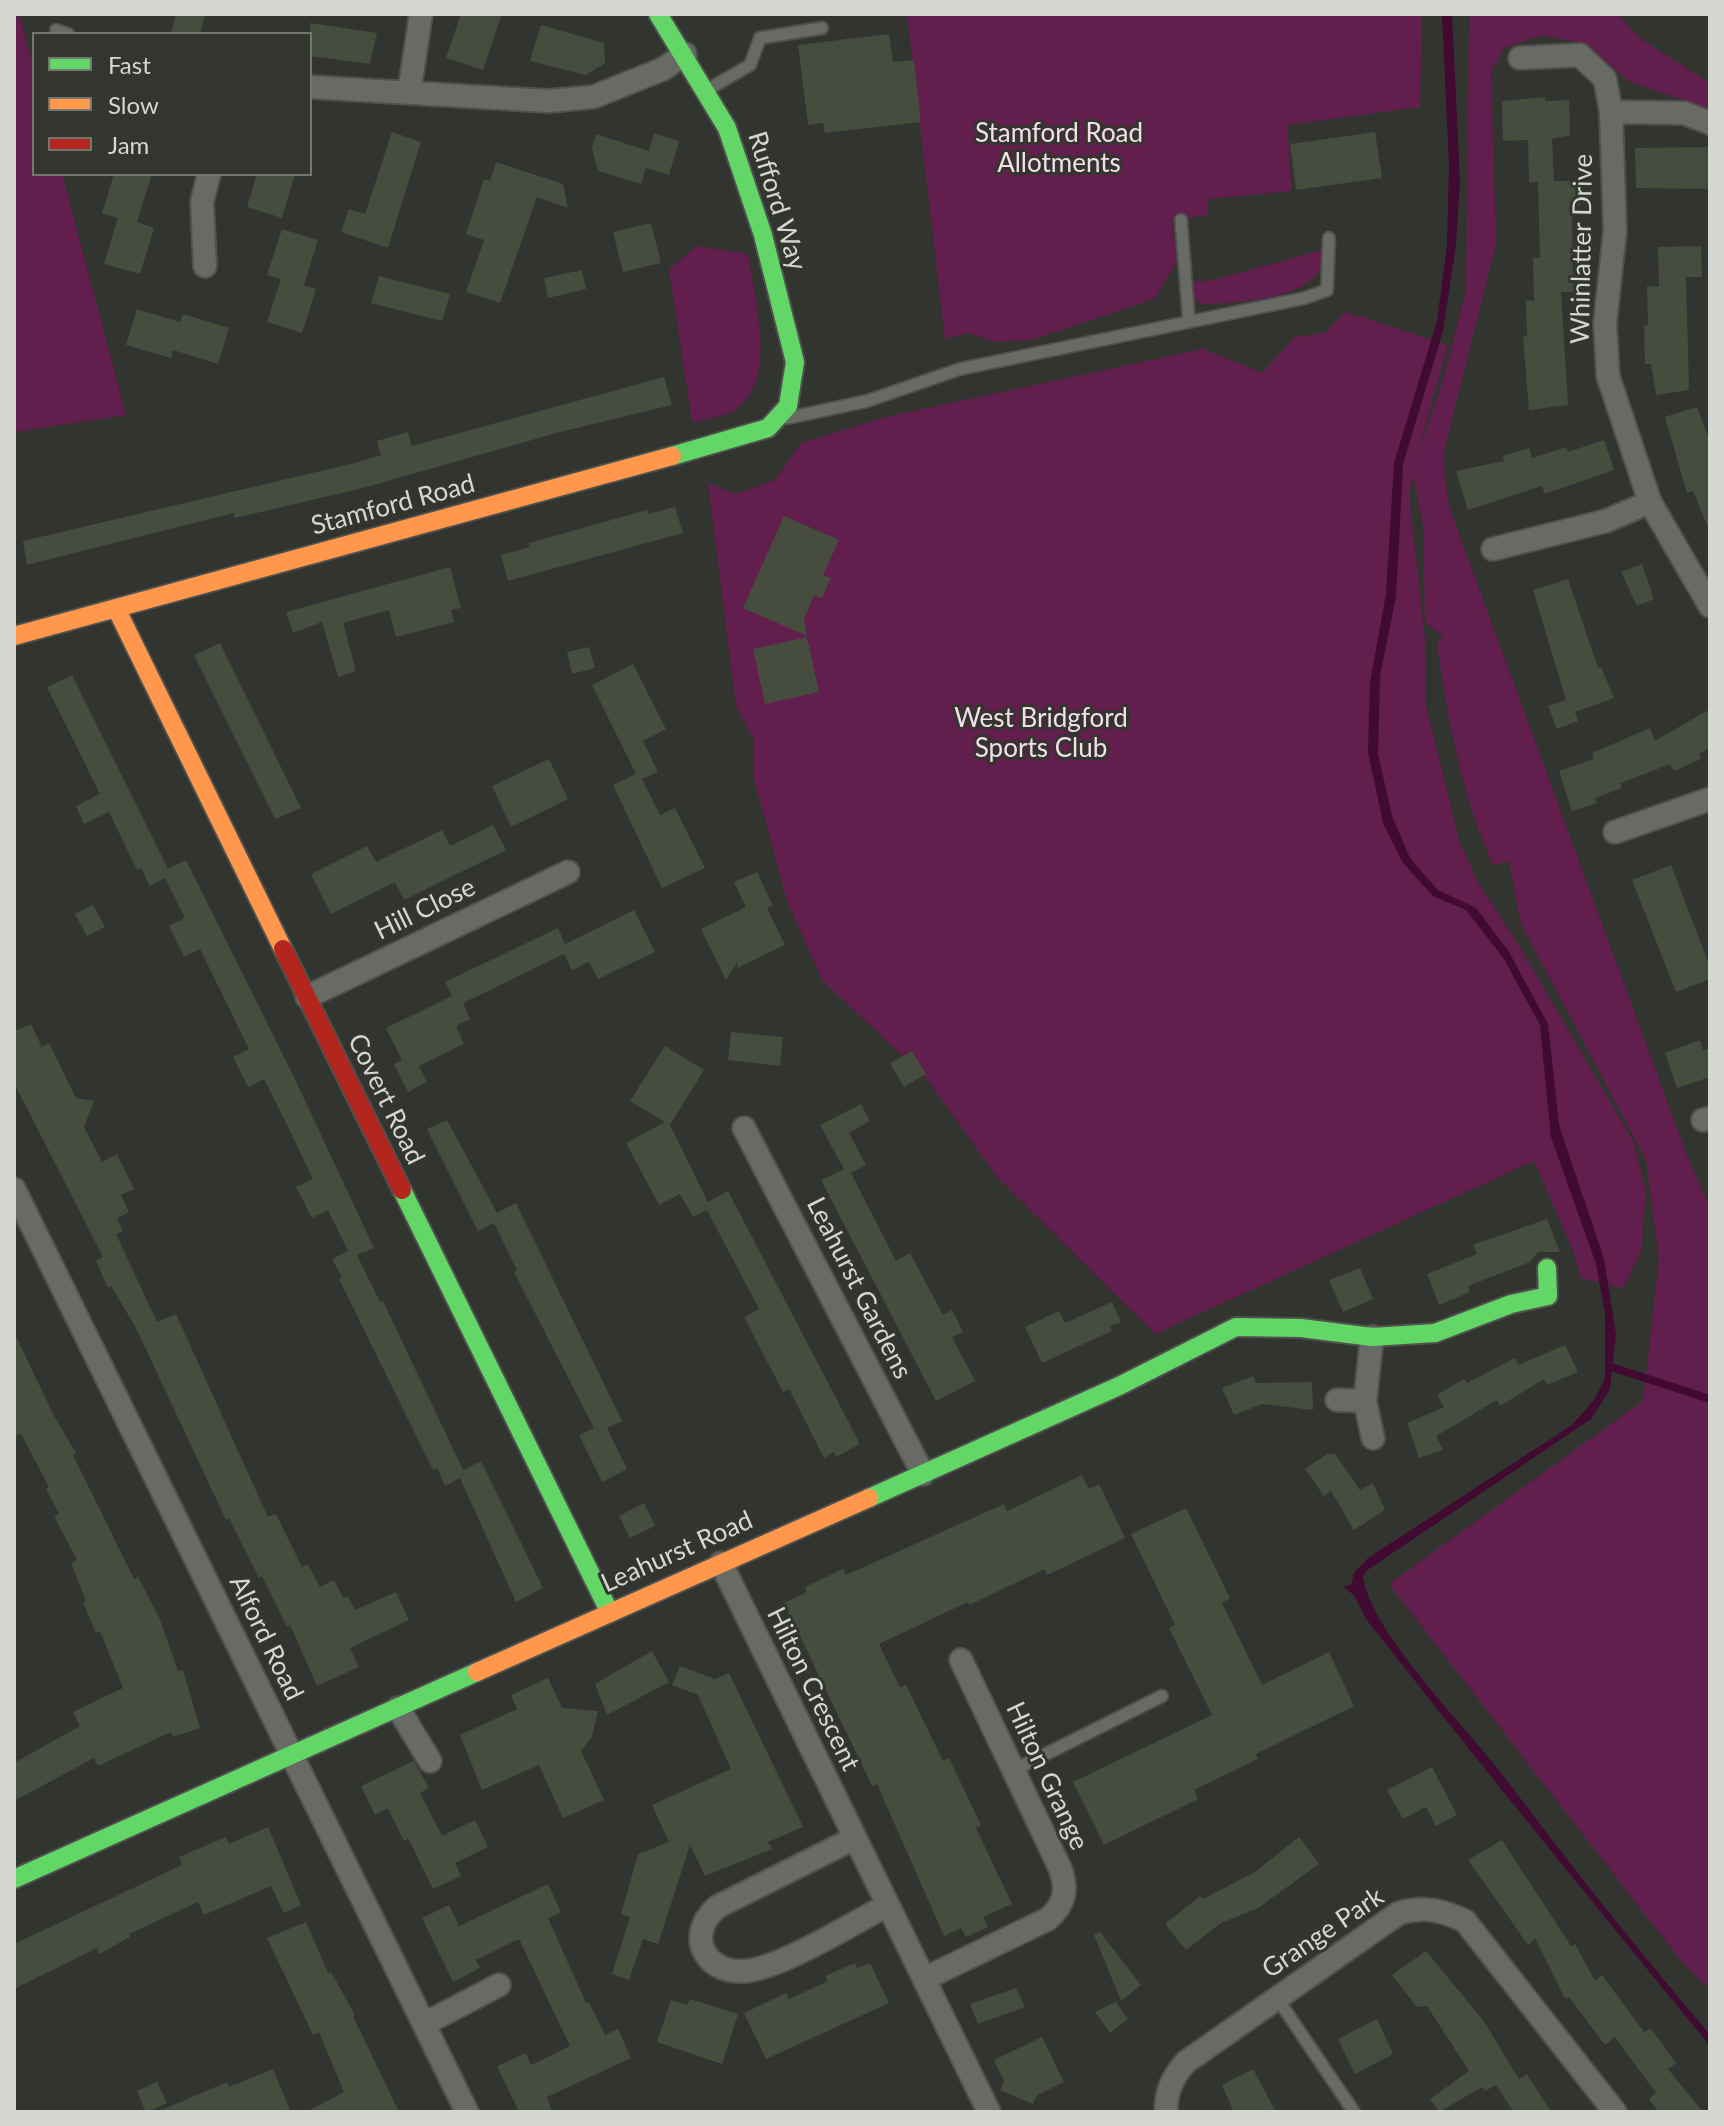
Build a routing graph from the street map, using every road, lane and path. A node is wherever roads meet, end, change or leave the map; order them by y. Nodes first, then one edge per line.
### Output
1 (421, 14) edge
2 (658, 14) edge
3 (822, 28) dead end
4 (685, 54) junction
5 (1520, 58) dead end
6 (312, 87) edge
7 (706, 90) junction
8 (409, 93) junction
9 (1611, 112) junction
10 (1710, 123) edge
11 (208, 176) edge
12 (1181, 220) dead end
13 (1329, 238) dead end
14 (205, 266) dead end
15 (1189, 322) junction
16 (783, 418) junction
17 (1650, 502) junction
18 (1493, 549) dead end
19 (1710, 606) edge
20 (116, 608) junction
21 (14, 636) edge
22 (1710, 799) edge
23 (1615, 832) dead end
24 (568, 872) dead end
25 (307, 997) junction
26 (744, 1128) dead end
27 (14, 1189) edge
28 (1547, 1268) dead end
29 (1372, 1337) junction
30 (1337, 1400) dead end
31 (1365, 1401) junction
32 (1373, 1438) dead end
33 (923, 1474) junction
34 (721, 1563) junction
35 (610, 1613) junction
36 (961, 1660) dead end
37 (1162, 1696) dead end
38 (398, 1708) junction
39 (292, 1755) junction
40 (430, 1761) dead end
41 (1014, 1770) junction
42 (855, 1838) junction
43 (14, 1879) edge
44 (888, 1905) junction
45 (924, 1979) junction
46 (499, 1985) dead end
47 (1277, 1998) junction
48 (424, 2024) junction
49 (467, 2112) edge
50 (989, 2112) edge
51 (1166, 2112) edge
52 (1354, 2112) edge
53 (1615, 2112) edge

1 - 8 street
2 - 4 street, Rufford Way
3 - 7 lane
4 - 7 street, Rufford Way
4 - 8 street
5 - 9 street, Whinlatter Drive
6 - 8 street
7 - 16 street, Rufford Way
9 - 10 street
9 - 17 street, Whinlatter Drive
11 - 14 street
12 - 15 lane
13 - 15 lane
15 - 16 lane
16 - 20 street, Stamford Road
17 - 18 street
17 - 19 street, Whinlatter Drive
20 - 21 street, Stamford Road
20 - 25 street, Covert Road
22 - 23 street
24 - 25 street, Hill Close
25 - 35 street, Covert Road
26 - 33 street, Leahurst Gardens
27 - 39 street, Alford Road
28 - 29 street, Leahurst Road
29 - 31 street
29 - 33 street, Leahurst Road
30 - 31 street
31 - 32 street
33 - 34 street, Leahurst Road
34 - 35 street, Leahurst Road
34 - 42 street, Hilton Crescent
35 - 38 street, Leahurst Road
36 - 41 street, Hilton Grange
37 - 41 lane
38 - 39 street, Leahurst Road
38 - 40 street
39 - 43 street, Leahurst Road
39 - 48 street, Alford Road
41 - 45 street, Hilton Grange
42 - 44 street, Hilton Crescent
42 - 44 street
44 - 45 street, Hilton Crescent
45 - 50 street, Hilton Crescent
46 - 48 street
47 - 51 street, Grange Park
47 - 52 lane
47 - 53 street, Grange Park
48 - 49 street, Alford Road

